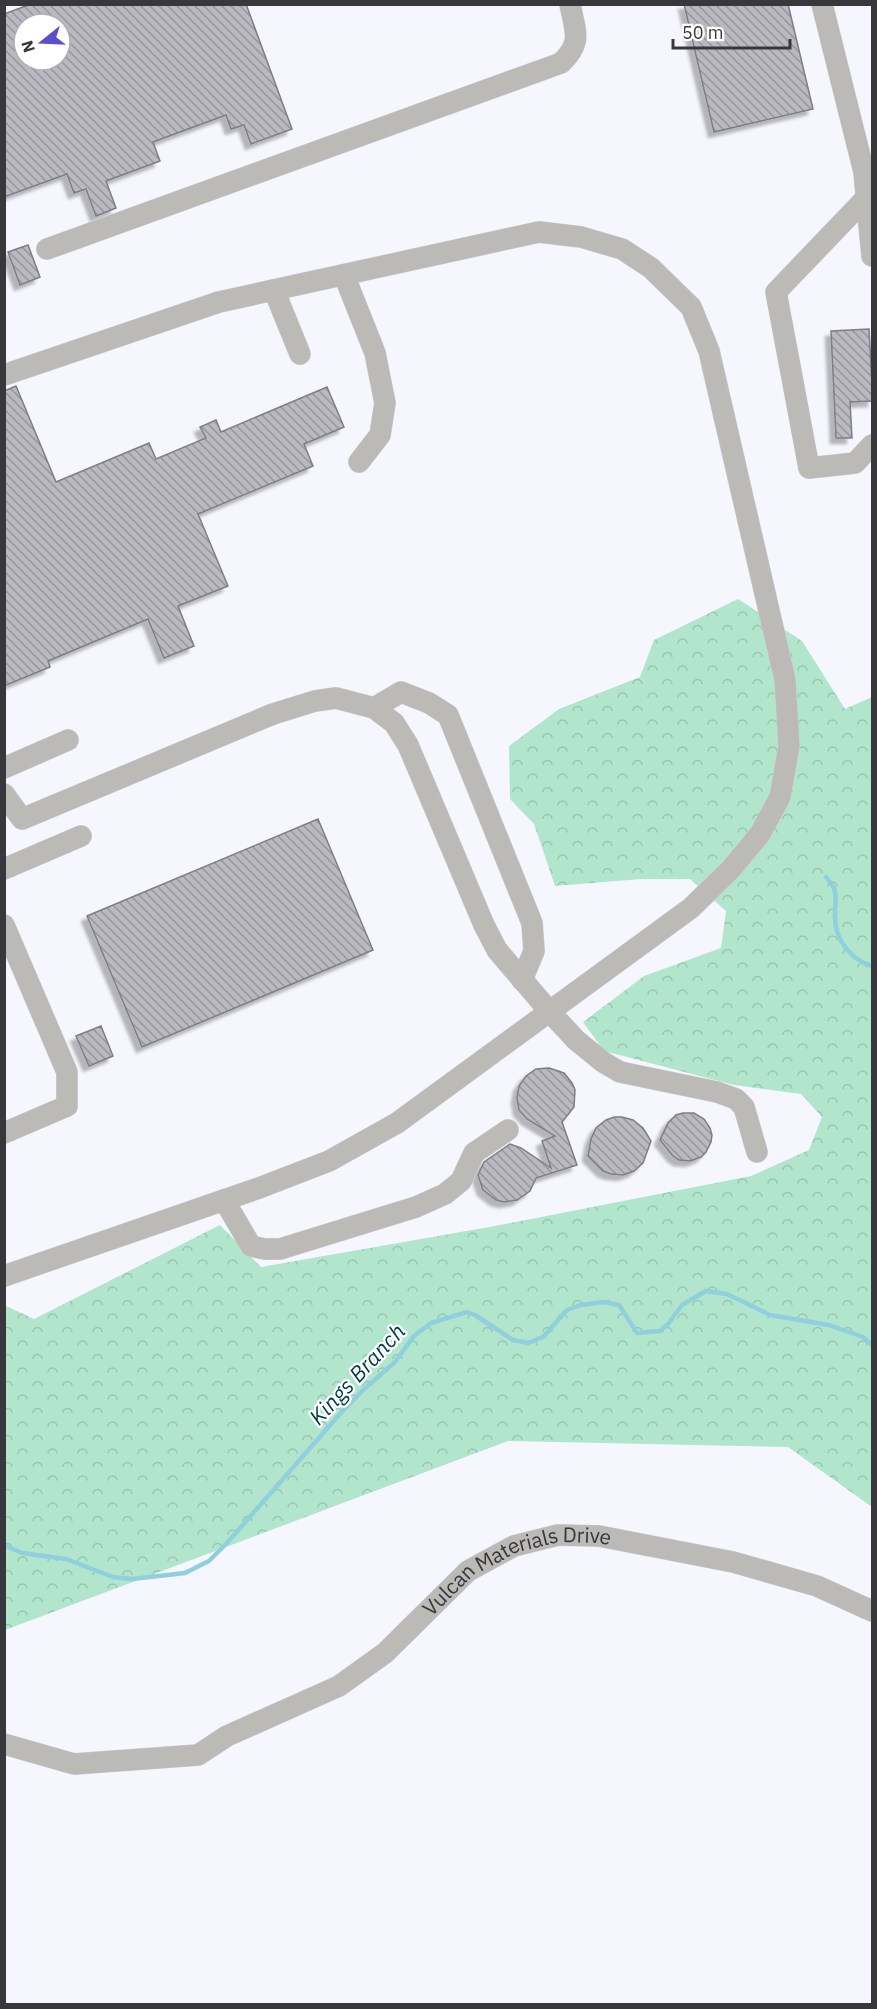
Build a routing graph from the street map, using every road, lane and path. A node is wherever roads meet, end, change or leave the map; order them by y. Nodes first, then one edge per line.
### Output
1 (570, 4) edge
2 (822, 4) edge
3 (867, 197) junction
4 (47, 249) dead end
5 (873, 256) edge
6 (344, 275) junction
7 (274, 290) junction
8 (300, 354) dead end
9 (4, 375) edge
10 (873, 445) edge
11 (359, 462) dead end
12 (374, 708) junction
13 (68, 740) dead end
14 (4, 768) edge
15 (4, 794) edge
16 (81, 836) dead end
17 (4, 869) edge
18 (4, 925) edge
19 (522, 980) junction
20 (549, 1011) junction
21 (508, 1130) dead end
22 (4, 1133) edge
23 (757, 1152) dead end
24 (224, 1200) junction
25 (4, 1276) edge
26 (873, 1611) edge
27 (4, 1744) edge

1 - 4 street
2 - 3 street
3 - 5 street
3 - 10 street
6 - 7 street
6 - 11 street
6 - 20 street
7 - 8 street
7 - 9 street
12 - 15 street
12 - 19 street
12 - 19 street
13 - 14 street
16 - 17 street
18 - 22 street
19 - 20 street
20 - 23 street
20 - 24 street
21 - 24 street
24 - 25 street
26 - 27 street, Vulcan Materials Drive

